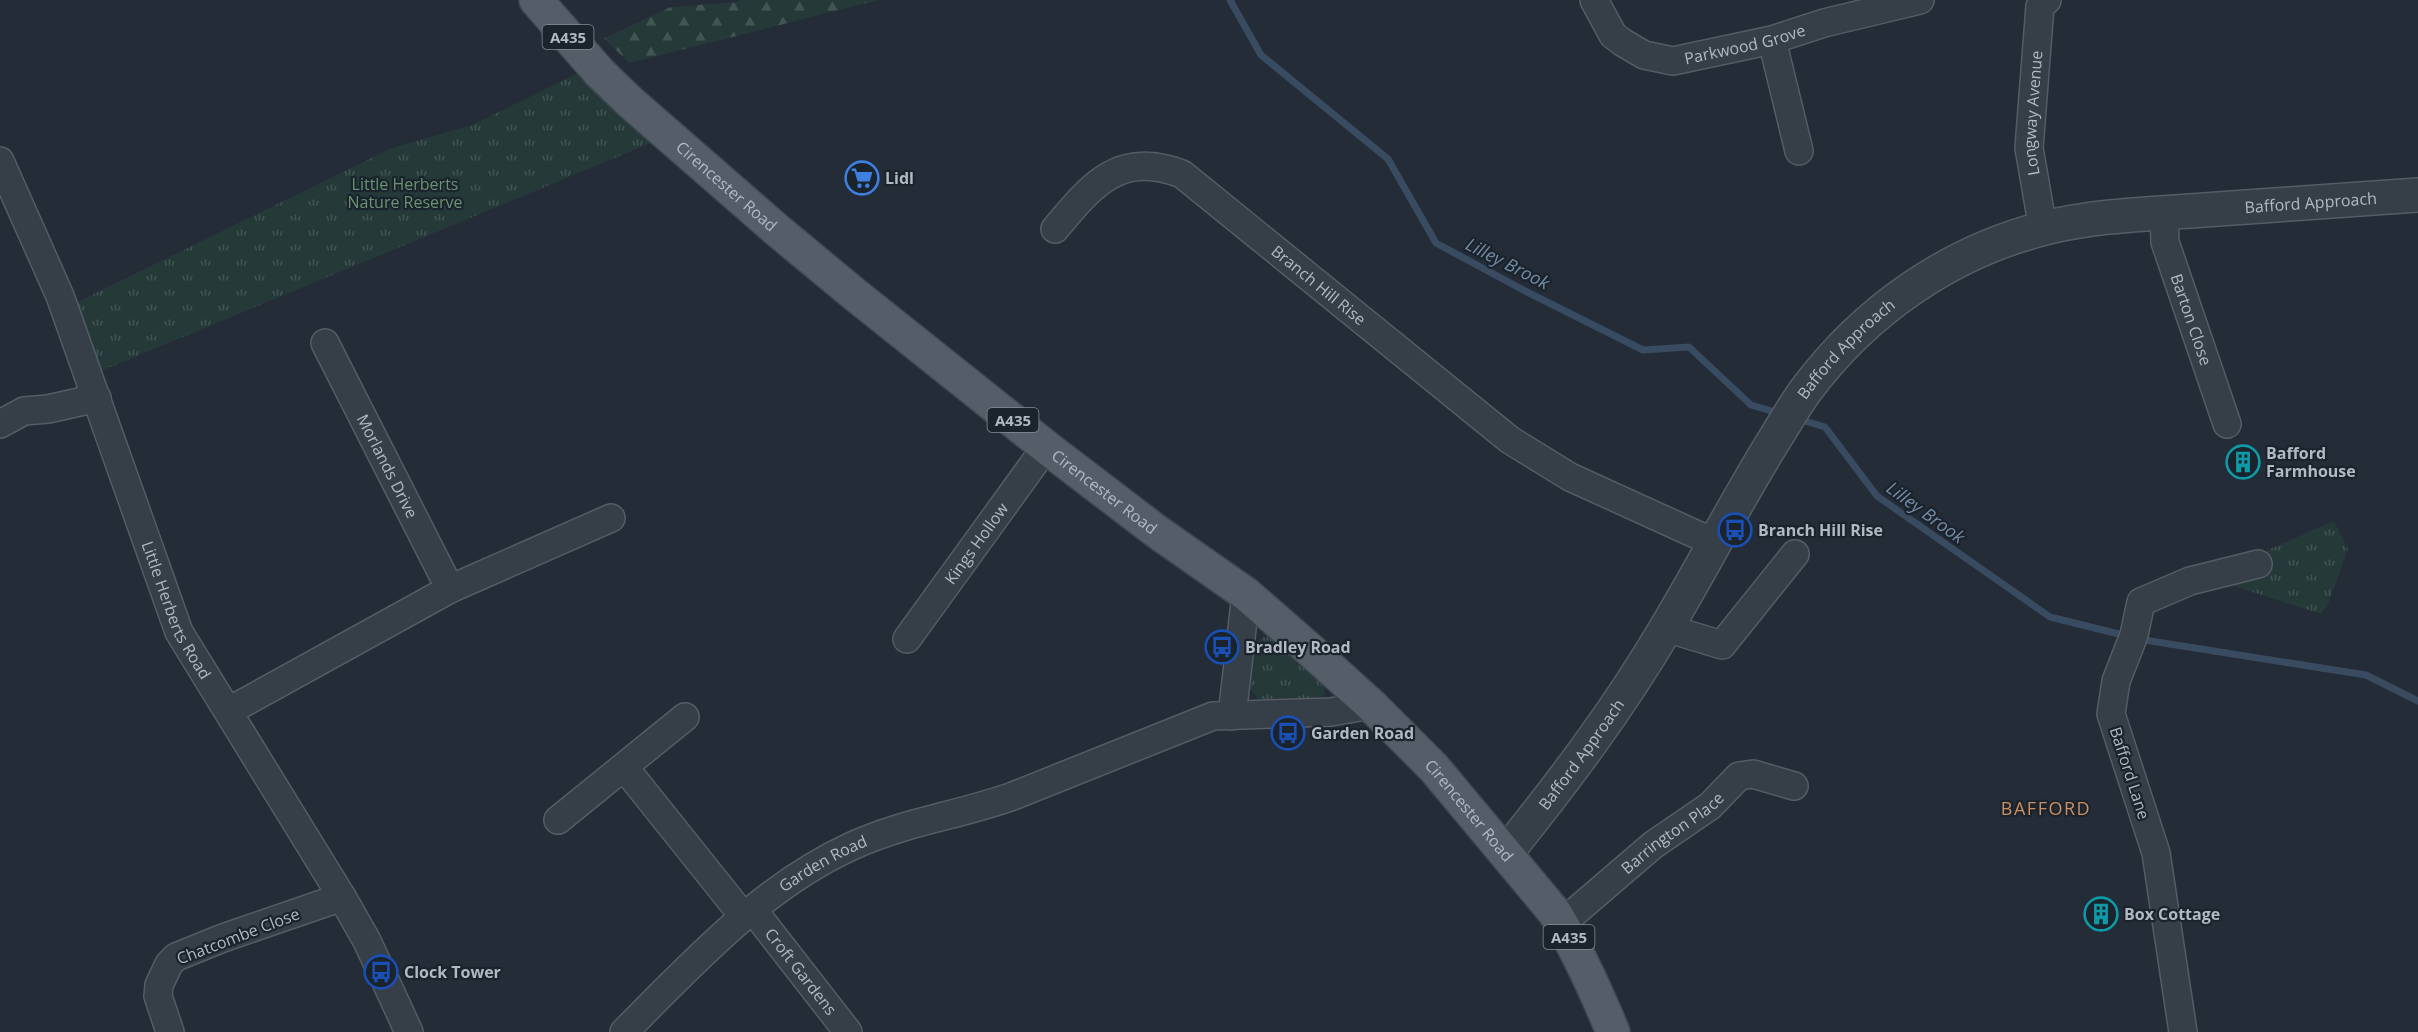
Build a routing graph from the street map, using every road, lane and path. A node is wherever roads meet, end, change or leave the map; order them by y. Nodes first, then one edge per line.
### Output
1 (536, 0) edge
2 (1594, 0) edge
3 (1920, 0) edge
4 (2040, 2) edge
5 (1772, 40) junction
6 (1799, 151) dead end
7 (0, 161) edge
8 (2418, 195) edge
9 (2164, 213) junction
10 (2043, 228) junction
11 (1055, 229) dead end
12 (325, 343) dead end
13 (98, 398) junction
14 (0, 424) edge
15 (2227, 424) dead end
16 (1046, 447) junction
17 (611, 518) dead end
18 (1715, 543) junction
19 (1795, 554) dead end
20 (2258, 564) dead end
21 (450, 589) junction
22 (1246, 594) junction
23 (1666, 628) junction
24 (907, 639) dead end
25 (1371, 705) junction
26 (229, 711) junction
27 (1232, 716) junction
28 (685, 717) dead end
29 (624, 767) junction
30 (1794, 786) dead end
31 (558, 820) dead end
32 (1506, 853) junction
33 (342, 897) junction
34 (748, 914) junction
35 (1562, 924) junction
36 (170, 1032) edge
37 (409, 1032) edge
38 (624, 1032) edge
39 (849, 1032) edge
40 (1612, 1032) edge
41 (2183, 1032) edge

1 - 16 main road, Cirencester Road / A435
2 - 5 street, Parkwood Grove
3 - 5 street, Parkwood Grove
4 - 10 street, Longway Avenue
5 - 6 street
7 - 13 street, Little Herberts Road
8 - 9 street, Bafford Approach
9 - 10 street, Bafford Approach
9 - 15 street, Barton Close
10 - 18 street, Bafford Approach
11 - 18 street, Branch Hill Rise
12 - 21 street, Morlands Drive
13 - 14 street
13 - 26 street, Little Herberts Road
16 - 22 main road, Cirencester Road / A435
16 - 24 street, Kings Hollow
17 - 21 street
18 - 23 street, Bafford Approach
19 - 23 street
20 - 41 street, Bafford Lane
21 - 26 street
22 - 25 main road, Cirencester Road / A435
22 - 27 street
23 - 32 street, Bafford Approach
25 - 27 street
25 - 32 main road, Cirencester Road / A435
26 - 33 street, Little Herberts Road
27 - 34 street, Garden Road
28 - 29 street
29 - 31 street
29 - 34 street
30 - 35 street, Barrington Place
32 - 35 main road, Cirencester Road / A435
33 - 36 street, Chatcombe Close
33 - 37 street, Little Herberts Road
34 - 38 street, Garden Road
34 - 39 street, Croft Gardens
35 - 40 main road, Cirencester Road / A435

